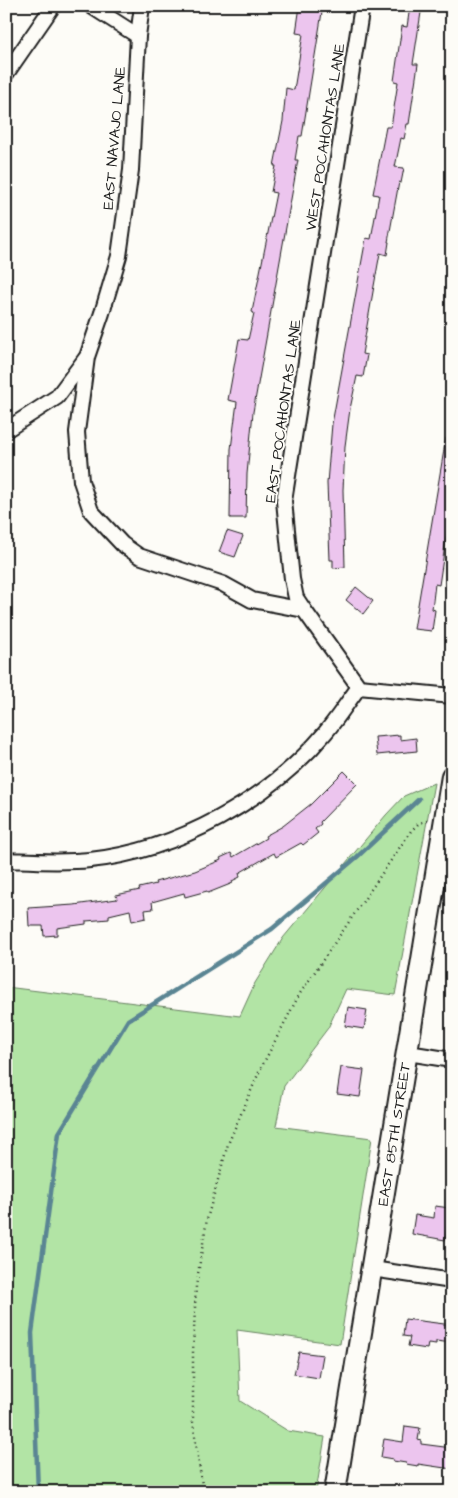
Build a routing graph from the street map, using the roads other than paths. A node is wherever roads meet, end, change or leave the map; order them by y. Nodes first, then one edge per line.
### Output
1 (53, 6) edge
2 (91, 6) edge
3 (142, 6) edge
4 (362, 6) edge
5 (138, 36) junction
6 (6, 74) edge
7 (320, 273) joint
8 (87, 357) junction
9 (9, 428) edge
10 (304, 610) junction
11 (359, 688) junction
12 (452, 696) edge
13 (452, 776) edge
14 (7, 857) edge
15 (445, 861) edge
16 (408, 1053) junction
17 (452, 1060) edge
18 (372, 1269) junction
19 (452, 1282) edge
20 (339, 1491) edge

1 - 6 street
2 - 5 street
3 - 5 street, EAST NAVAJO LANE
4 - 7 street, WEST POCAHONTAS LANE
5 - 8 street, EAST NAVAJO LANE
7 - 10 street, EAST POCAHONTAS LANE
8 - 9 street, EAST NAVAJO LANE
8 - 10 street, EAST NAVAJO LANE
10 - 11 street, EAST POCAHONTAS LANE
11 - 12 street
11 - 14 street
13 - 15 main road, EAST 85TH STREET
15 - 16 main road, EAST 85TH STREET
16 - 17 street
16 - 18 main road, EAST 85TH STREET
18 - 19 street
18 - 20 main road, EAST 85TH STREET

